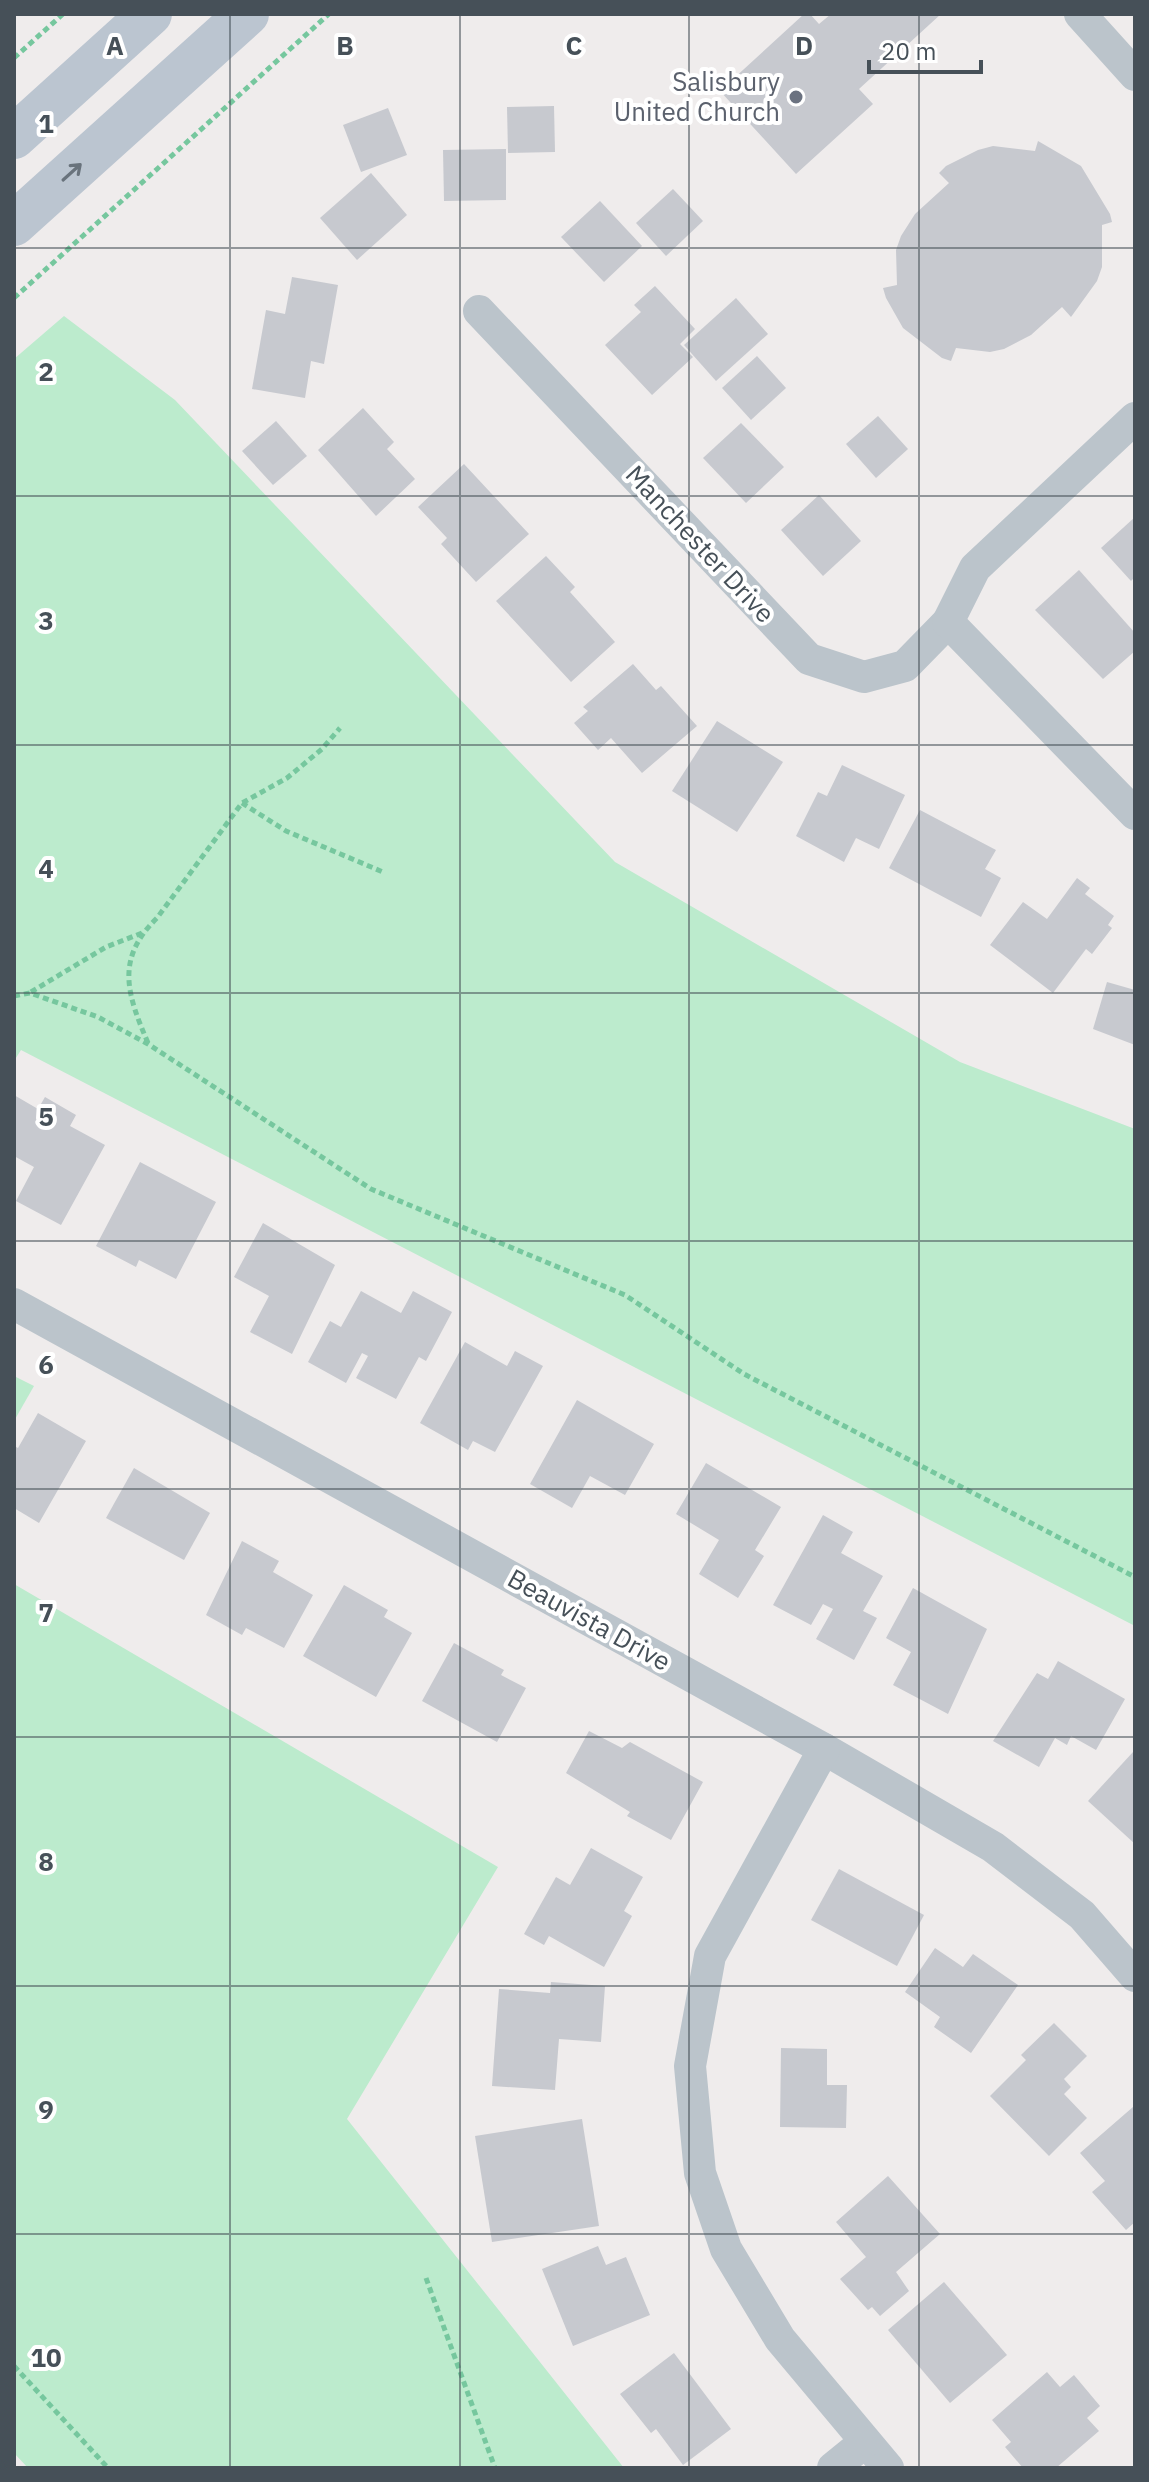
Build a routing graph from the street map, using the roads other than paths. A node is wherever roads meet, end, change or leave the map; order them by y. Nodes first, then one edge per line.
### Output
1 (150, 14) edge
2 (247, 14) edge
3 (1080, 14) edge
4 (1135, 75) edge
5 (14, 137) edge
6 (14, 224) edge
7 (479, 311) dead end
8 (1135, 418) edge
9 (948, 622) junction
10 (1135, 814) edge
11 (14, 1304) edge
12 (824, 1749) junction
13 (1135, 1976) edge
14 (865, 2442) junction
15 (833, 2468) edge
16 (888, 2468) edge

1 - 5 main road
6 -> 2 main road
3 - 4 street
7 - 9 street, Manchester Drive
8 - 9 street, Manchester Drive
9 - 10 street
11 - 12 street, Beauvista Drive
12 - 13 street, Beauvista Drive
12 - 14 street
14 - 15 street
14 - 16 street

